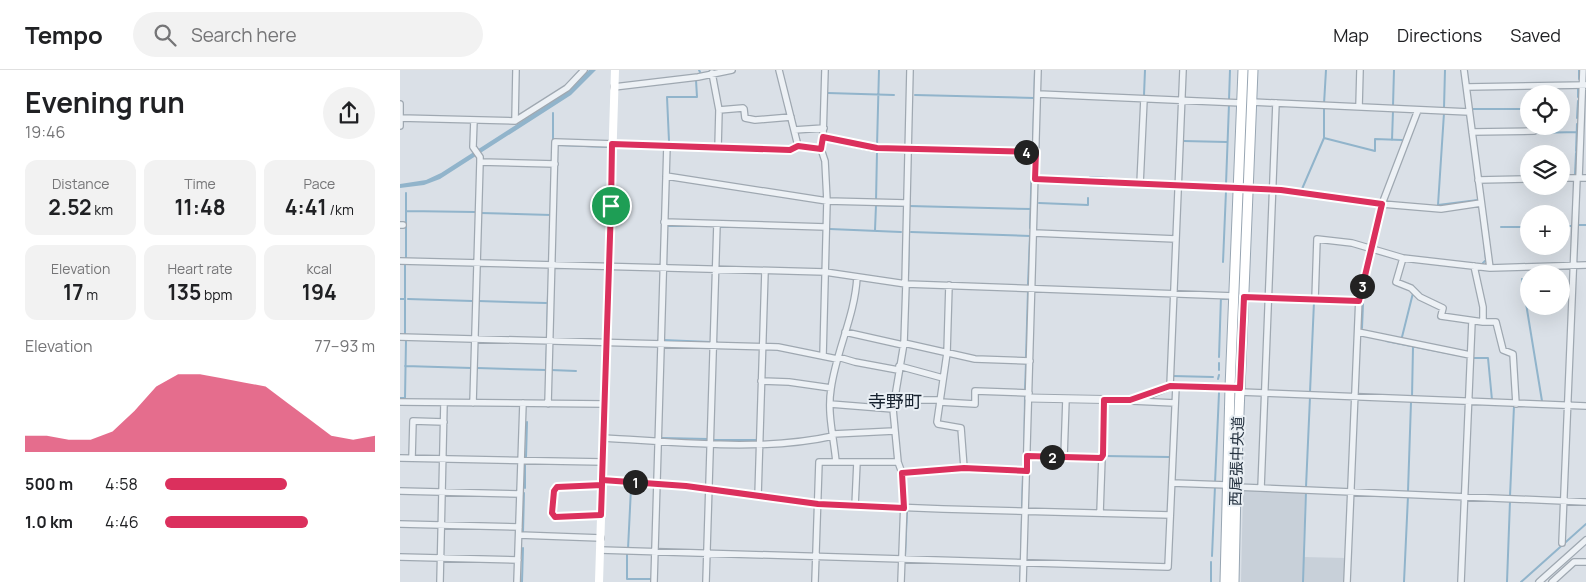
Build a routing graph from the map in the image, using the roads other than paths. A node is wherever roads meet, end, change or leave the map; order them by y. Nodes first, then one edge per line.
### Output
1 (516, 70) edge
2 (584, 70) edge
3 (615, 70) edge
4 (696, 70) edge
5 (732, 70) edge
6 (778, 70) edge
7 (826, 70) edge
8 (910, 70) edge
9 (1038, 70) edge
10 (1183, 70) edge
11 (1243, 70) edge
12 (1253, 70) edge
13 (1360, 70) edge
14 (1464, 70) edge
15 (1583, 70) edge
16 (712, 74) junction
17 (698, 77) junction
18 (1584, 85) edge
19 (614, 87) junction
20 (1467, 87) junction
21 (1038, 94) junction
22 (1144, 99) junction
23 (1182, 100) junction
24 (1252, 102) junction
25 (1242, 103) junction
26 (1276, 103) junction
27 (400, 104) edge
28 (1359, 107) junction
29 (719, 110) junction
30 (1418, 110) junction
31 (1469, 112) junction
32 (1584, 115) edge
33 (400, 118) edge
34 (791, 118) junction
35 (474, 120) junction
36 (515, 121) junction
37 (400, 126) edge
38 (824, 128) junction
39 (794, 130) junction
40 (1520, 131) edge
41 (1472, 132) junction
42 (823, 137) junction
43 (612, 144) junction
44 (667, 145) junction
45 (798, 146) junction
46 (1583, 146) edge
47 (718, 148) junction
48 (821, 149) junction
49 (908, 149) junction
50 (1036, 152) junction
51 (480, 160) junction
52 (555, 164) junction
53 (666, 176) junction
54 (1570, 178) edge
55 (1578, 178) junction
56 (1586, 178) edge
57 (1035, 179) junction
58 (1520, 179) edge
59 (1478, 180) junction
60 (1140, 184) junction
61 (1179, 186) junction
62 (1238, 188) junction
63 (1248, 188) junction
64 (1273, 189) junction
65 (827, 201) junction
66 (906, 203) junction
67 (1481, 203) junction
68 (1382, 204) junction
69 (664, 222) junction
70 (717, 224) junction
71 (826, 227) junction
72 (1034, 233) junction
73 (1176, 239) junction
74 (1372, 249) junction
75 (1403, 258) junction
76 (400, 261) edge
77 (476, 263) junction
78 (552, 265) junction
79 (1574, 265) junction
80 (1586, 265) edge
81 (1474, 266) junction
82 (609, 267) junction
83 (662, 268) junction
84 (1490, 268) junction
85 (716, 270) junction
86 (765, 271) junction
87 (826, 272) junction
88 (857, 277) junction
89 (905, 284) junction
90 (949, 285) junction
91 (1031, 288) junction
92 (1174, 293) junction
93 (1239, 296) junction
94 (1269, 298) junction
95 (1315, 300) junction
96 (1359, 301) junction
97 (1472, 321) junction
98 (1483, 322) junction
99 (845, 332) junction
100 (1358, 332) junction
101 (400, 337) edge
102 (474, 339) junction
103 (550, 342) junction
104 (606, 343) junction
105 (660, 344) junction
106 (903, 344) junction
107 (713, 346) junction
108 (762, 347) junction
109 (947, 353) junction
110 (1470, 355) junction
111 (823, 356) junction
112 (837, 358) junction
113 (1030, 361) junction
114 (898, 368) junction
115 (943, 378) junction
116 (761, 381) junction
117 (1173, 386) junction
118 (831, 388) junction
119 (1230, 388) junction
120 (1240, 390) junction
121 (1265, 393) junction
122 (894, 396) junction
123 (1029, 396) junction
124 (1355, 397) junction
125 (1066, 399) junction
126 (1104, 400) junction
127 (1130, 400) junction
128 (940, 401) junction
129 (400, 402) edge
130 (1468, 402) junction
131 (444, 403) junction
132 (472, 403) junction
133 (1175, 403) junction
134 (523, 404) junction
135 (548, 404) junction
136 (605, 404) junction
137 (830, 404) junction
138 (1516, 404) junction
139 (1568, 406) junction
140 (1586, 406) edge
141 (893, 409) junction
142 (444, 422) junction
143 (894, 431) junction
144 (833, 435) junction
145 (604, 438) junction
146 (657, 441) junction
147 (710, 443) junction
148 (759, 444) junction
149 (1027, 456) junction
150 (1064, 457) junction
151 (400, 458) edge
152 (412, 458) junction
153 (1101, 458) junction
154 (443, 459) junction
155 (521, 461) junction
156 (603, 462) junction
157 (836, 462) junction
158 (857, 462) junction
159 (898, 462) junction
160 (964, 468) junction
161 (1027, 471) junction
162 (902, 473) junction
163 (602, 483) junction
164 (1172, 483) junction
165 (657, 484) junction
166 (1232, 486) junction
167 (1261, 488) junction
168 (708, 490) junction
169 (400, 491) edge
170 (442, 492) junction
171 (1350, 492) junction
172 (520, 494) junction
173 (758, 496) junction
174 (1464, 496) junction
175 (1564, 500) junction
176 (1586, 502) edge
177 (818, 504) junction
178 (855, 506) junction
179 (904, 508) junction
180 (1026, 511) junction
181 (1100, 513) junction
182 (601, 515) junction
183 (1170, 515) junction
184 (400, 524) edge
185 (442, 525) junction
186 (519, 527) junction
187 (519, 535) junction
188 (601, 538) junction
189 (1586, 540) edge
190 (1562, 543) dead end
191 (600, 550) junction
192 (655, 552) junction
193 (706, 554) junction
194 (400, 557) edge
195 (816, 557) junction
196 (441, 558) junction
197 (518, 560) junction
198 (902, 560) junction
199 (1586, 562) edge
200 (1024, 563) junction
201 (440, 582) edge
202 (517, 582) edge
203 (599, 582) edge
204 (654, 582) edge
205 (706, 582) edge
206 (815, 582) edge
207 (901, 582) edge
208 (1023, 582) edge
209 (1225, 582) edge
210 (1234, 582) edge
211 (1347, 582) edge
212 (1461, 582) edge
213 (1539, 582) edge
214 (1552, 582) edge

1 - 36 street
2 - 36 street
3 - 19 main road
4 - 17 street
5 - 16 street
6 - 34 street
7 - 38 street
8 - 49 street
9 - 21 street
10 - 23 street
11 - 25 main road, 西尾張中央道
12 - 24 main road, 西尾張中央道
13 - 28 street
14 - 20 street
15 - 18 street
16 - 17 street
16 - 29 street
17 - 19 street
18 - 20 street
18 - 32 street
19 - 43 main road
20 - 31 street
21 - 22 street
21 - 50 street
22 - 23 street
22 - 60 street
23 - 25 street
23 - 61 street
24 - 26 street
24 - 63 main road, 西尾張中央道
25 - 62 main road, 西尾張中央道
26 - 28 street
26 - 64 street
27 - 33 street
28 - 30 street
29 - 34 street
29 - 47 street
30 - 31 street
30 - 68 street
31 - 41 street
32 - 46 street
33 - 35 street
33 - 37 street
34 - 39 street
35 - 36 street
35 - 51 street
38 - 39 street
38 - 42 street
39 - 45 street
40 - 41 street
41 - 59 street
42 - 48 street
42 - 49 street
43 - 44 street
43 - 52 street
43 - 82 main road
44 - 47 street
44 - 53 street
45 - 47 street
45 - 48 street
46 - 55 street
48 - 65 street
49 - 50 street
49 - 66 street
50 - 57 street
51 - 52 street
51 - 77 street
52 - 78 street
53 - 65 street
53 - 69 street
54 - 55 street
55 - 56 street
55 - 79 street
57 - 60 street
57 - 72 street
58 - 59 street
59 - 67 street
60 - 61 street
61 - 62 street
61 - 73 street
62 - 63 street
62 - 93 main road, 西尾張中央道
63 - 64 street
63 - 93 main road, 西尾張中央道
64 - 68 street
64 - 94 street
65 - 66 street
65 - 71 street
66 - 89 street
67 - 68 street
67 - 84 street
68 - 74 street
69 - 70 street
69 - 83 street
70 - 71 street
70 - 85 street
71 - 87 street
72 - 73 street
72 - 91 street
73 - 92 street
74 - 75 street
74 - 95 street
74 - 96 street
75 - 81 street
75 - 97 street
76 - 77 street
77 - 78 street
77 - 102 street
78 - 82 street
78 - 103 street
79 - 80 street
79 - 84 street
79 - 139 street
81 - 84 street
81 - 98 street
82 - 83 street
82 - 104 main road
83 - 85 street
83 - 105 street
85 - 86 street
85 - 107 street
86 - 87 street
86 - 108 street
87 - 88 street
87 - 111 street
88 - 89 street
88 - 99 street
89 - 90 street
89 - 106 street
90 - 91 street
90 - 109 street
91 - 92 street
91 - 113 street
92 - 93 street
92 - 117 street
93 - 94 street
93 - 119 main road, 西尾張中央道
93 - 120 main road, 西尾張中央道
94 - 95 street
94 - 121 street
95 - 96 street
96 - 100 street
97 - 98 street
97 - 110 street
98 - 138 street
99 - 106 street
99 - 112 street
100 - 110 street
100 - 124 street
101 - 102 street
102 - 103 street
102 - 132 street
103 - 104 street
103 - 135 street
104 - 105 street
104 - 136 main road
105 - 107 street
105 - 146 street
106 - 109 street
106 - 114 street
107 - 108 street
107 - 147 street
108 - 111 street
108 - 116 street
109 - 113 street
109 - 115 street
110 - 130 street
111 - 112 street
112 - 114 street
112 - 118 street
113 - 123 street
114 - 115 street
114 - 122 street
115 - 128 street
116 - 118 street
116 - 148 street
117 - 119 street
117 - 127 street
117 - 133 street
118 - 137 street
119 - 120 street
119 - 166 main road, 西尾張中央道
120 - 121 street
120 - 166 main road, 西尾張中央道
121 - 124 street
121 - 167 street
122 - 128 street
122 - 141 street
123 - 125 street
123 - 128 street
123 - 149 street
124 - 130 street
124 - 171 street
125 - 126 street
125 - 150 street
126 - 127 street
126 - 153 street
127 - 133 street
128 - 160 street
129 - 131 street
130 - 138 street
130 - 174 street
131 - 132 street
131 - 142 street
132 - 134 street
133 - 164 street
134 - 135 street
134 - 155 street
135 - 136 street
136 - 145 main road
137 - 141 street
137 - 144 street
138 - 139 street
139 - 140 street
139 - 175 street
141 - 143 street
142 - 152 street
142 - 154 street
143 - 144 street
143 - 159 street
144 - 148 street
144 - 157 street
145 - 146 street
145 - 156 main road
146 - 147 street
146 - 165 street
147 - 148 street
147 - 168 street
148 - 173 street
149 - 150 street
149 - 161 street
150 - 153 street
151 - 152 street
152 - 154 street
153 - 181 street
154 - 155 street
154 - 170 street
155 - 156 street
155 - 172 street
156 - 163 main road
157 - 158 street
157 - 177 street
158 - 159 street
158 - 178 street
159 - 162 street
160 - 161 street
160 - 162 street
161 - 180 street
162 - 179 street
163 - 165 street
163 - 182 main road
163 - 182 street
164 - 166 street
164 - 183 street
165 - 168 street
165 - 192 street
166 - 167 street
166 - 209 main road, 西尾張中央道
166 - 210 main road, 西尾張中央道
167 - 171 street
168 - 173 street
168 - 193 street
169 - 170 street
170 - 172 street
170 - 185 street
171 - 174 street
171 - 211 street
172 - 186 street
173 - 177 street
174 - 175 street
174 - 212 street
175 - 176 street
175 - 190 street
177 - 178 street
177 - 195 street
178 - 179 street
179 - 180 street
179 - 198 street
180 - 181 street
180 - 200 street
181 - 183 street
182 - 188 main road
183 - 200 street
184 - 185 street
185 - 186 street
185 - 196 street
186 - 187 street
187 - 188 street
187 - 197 street
188 - 191 main road
189 - 213 street
191 - 192 street
191 - 203 main road
192 - 193 street
192 - 204 street
193 - 195 street
193 - 205 street
194 - 196 street
195 - 198 street
195 - 206 street
196 - 197 street
196 - 201 street
197 - 202 street
198 - 200 street
198 - 207 street
199 - 214 street
200 - 208 street

